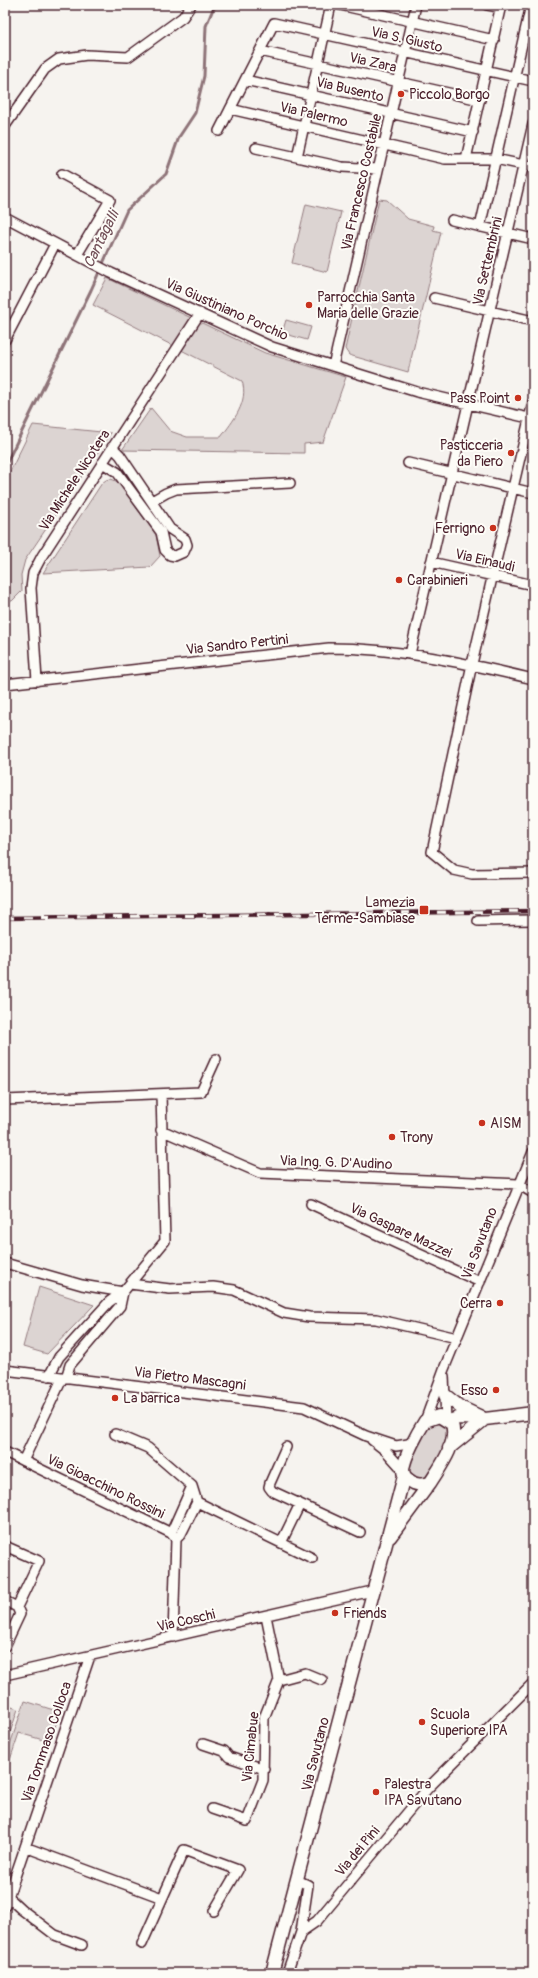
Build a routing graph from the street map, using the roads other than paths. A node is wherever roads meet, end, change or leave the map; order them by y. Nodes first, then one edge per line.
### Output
1 (191, 5) edge
2 (331, 5) edge
3 (340, 5) edge
4 (416, 5) edge
5 (487, 5) edge
6 (531, 5) edge
7 (501, 7) edge
8 (412, 22) junction
9 (324, 34) junction
10 (494, 40) junction
11 (260, 51) junction
12 (405, 53) junction
13 (318, 64) junction
14 (486, 71) junction
15 (514, 77) junction
16 (245, 80) junction
17 (533, 81) edge
18 (398, 82) junction
19 (311, 94) junction
20 (480, 100) junction
21 (230, 109) junction
22 (391, 113) junction
23 (533, 124) edge
24 (5, 126) edge
25 (304, 126) junction
26 (219, 131) dead end
27 (473, 132) junction
28 (384, 145) junction
29 (256, 148) dead end
30 (297, 158) junction
31 (466, 159) junction
32 (495, 159) junction
33 (524, 165) junction
34 (533, 167) edge
35 (378, 169) junction
36 (62, 174) dead end
37 (5, 217) edge
38 (452, 220) dead end
39 (480, 227) junction
40 (508, 233) junction
41 (533, 239) edge
42 (55, 244) junction
43 (77, 255) junction
44 (434, 298) dead end
45 (490, 310) junction
46 (200, 314) junction
47 (533, 320) edge
48 (5, 340) edge
49 (333, 366) junction
50 (533, 402) edge
51 (468, 404) junction
52 (531, 418) edge
53 (112, 447) junction
54 (102, 463) junction
55 (408, 463) dead end
56 (452, 473) junction
57 (290, 483) dead end
58 (513, 488) junction
59 (533, 493) edge
60 (152, 501) junction
61 (431, 562) junction
62 (493, 576) junction
63 (533, 585) edge
64 (410, 654) junction
65 (472, 664) junction
66 (533, 678) edge
67 (37, 681) junction
68 (5, 684) edge
69 (533, 873) edge
70 (533, 920) edge
71 (478, 921) dead end
72 (216, 1059) dead end
73 (161, 1094) junction
74 (5, 1100) edge
75 (161, 1130) junction
76 (533, 1152) edge
77 (518, 1184) junction
78 (533, 1193) edge
79 (311, 1204) dead end
80 (5, 1263) edge
81 (480, 1282) junction
82 (130, 1284) junction
83 (123, 1292) junction
84 (458, 1338) junction
85 (444, 1369) junction
86 (5, 1370) edge
87 (49, 1376) junction
88 (64, 1378) junction
89 (445, 1396) junction
90 (533, 1413) edge
91 (485, 1419) junction
92 (425, 1421) junction
93 (447, 1421) junction
94 (115, 1434) dead end
95 (366, 1436) junction
96 (414, 1440) junction
97 (286, 1447) dead end
98 (449, 1448) junction
99 (5, 1452) edge
100 (23, 1461) junction
101 (403, 1473) junction
102 (430, 1483) junction
103 (192, 1486) junction
104 (197, 1502) junction
105 (300, 1504) junction
106 (360, 1532) dead end
107 (173, 1536) junction
108 (281, 1543) junction
109 (385, 1543) junction
110 (5, 1546) edge
111 (312, 1558) dead end
112 (372, 1591) junction
113 (5, 1602) edge
114 (17, 1607) junction
115 (266, 1616) junction
116 (173, 1637) junction
117 (5, 1646) edge
118 (90, 1656) junction
119 (5, 1675) edge
120 (278, 1680) junction
121 (322, 1680) dead end
122 (533, 1684) edge
123 (203, 1744) dead end
124 (264, 1769) junction
125 (212, 1809) dead end
126 (25, 1847) junction
127 (298, 1880) junction
128 (8, 1896) junction
129 (162, 1898) junction
130 (5, 1906) edge
131 (214, 1911) dead end
132 (302, 1932) junction
133 (142, 1944) dead end
134 (82, 1945) dead end
135 (272, 1973) edge
136 (287, 1973) edge

1 - 24 street
2 - 9 street
3 - 8 street
4 - 8 street, Via Francesco Costabile
5 - 7 street
6 - 15 street
7 - 10 street
8 - 10 street
8 - 12 street, Via Francesco Costabile
9 - 11 street, Via S. Giusto
9 - 12 street, Via S. Giusto
9 - 13 street
10 - 14 street
11 - 13 street, Via Zara
11 - 16 street
12 - 14 street, Via S. Giusto
12 - 18 street, Via Francesco Costabile
13 - 18 street, Via Zara
13 - 19 street
14 - 15 street, Via S. Giusto
14 - 20 street
15 - 17 street, Via S. Giusto
15 - 32 street
16 - 19 street, Via Busento
16 - 21 street
18 - 20 street, Via Zara
18 - 22 street, Via Francesco Costabile
19 - 22 street, Via Busento
19 - 25 street
20 - 27 street
21 - 25 street, Via Palermo
21 - 26 street
22 - 27 street, Via Busento
22 - 28 street, Via Francesco Costabile
23 - 33 street, Via Settembrini
25 - 28 street, Via Palermo
25 - 30 street
27 - 31 street
28 - 31 street, Via Palermo
28 - 35 street, Via Francesco Costabile
29 - 30 street
30 - 35 street
31 - 32 street, Via Palermo
32 - 33 street, Via Palermo
32 - 39 street
33 - 34 street, Via Palermo
33 - 40 street, Via Settembrini
35 - 49 street, Via Francesco Costabile
36 - 43 street
37 - 42 street
38 - 39 street
39 - 40 street
40 - 41 street
40 - 45 street, Via Settembrini
42 - 43 street
42 - 48 street
43 - 46 street, Via Giustiniano Porchio
44 - 45 street
45 - 47 street
45 - 51 street, Via Settembrini
46 - 49 street, Via Giustiniano Porchio
46 - 53 street, Via Michele Nicotera
49 - 51 street, Via Giustiniano Porchio
50 - 52 street
51 - 52 street, Via Giustiniano Porchio
51 - 56 street, Via Settembrini
52 - 58 street
53 - 54 street, Via Michele Nicotera
53 - 60 street
54 - 60 street
54 - 67 street, Via Michele Nicotera
55 - 56 street
56 - 58 street
56 - 61 street, Via Settembrini
57 - 60 street
58 - 59 street
58 - 62 street
61 - 62 street, Via Einaudi
61 - 64 street, Via Settembrini
62 - 63 street, Via Einaudi
62 - 65 street
64 - 65 street, Via Sandro Pertini
64 - 67 street, Via Sandro Pertini
65 - 66 street, Via Sandro Pertini
65 - 69 street
67 - 68 street, Via Sandro Pertini
70 - 71 street
72 - 73 street
73 - 74 street
73 - 75 street
75 - 77 street, Via Ing. G. D'Audino
75 - 82 street
76 - 77 street, Via Savutano
77 - 78 street
77 - 81 street, Via Savutano
79 - 81 street, Via Gaspare Mazzei
80 - 83 street
81 - 84 street, Via Savutano
82 - 83 street
82 - 84 street
83 - 87 street
83 - 88 street
84 - 85 street, Via Savutano
85 - 89 street
85 - 92 street, Via Savutano
86 - 87 street, Via Pietro Mascagni
87 - 88 street, Via Pietro Mascagni
88 - 95 street, Via Pietro Mascagni
88 - 100 street
89 - 91 street
89 - 93 street
90 - 91 street
91 - 93 street
91 - 98 street
92 - 93 street
92 - 96 street, Via Savutano
93 - 98 street
94 - 103 street
95 - 96 street
95 - 101 street
96 - 101 street, Via Savutano
97 - 105 street
98 - 102 street
99 - 100 street, Via Gioacchino Rossini
100 - 107 street, Via Gioacchino Rossini
101 - 102 street
101 - 109 street, Via Savutano
102 - 109 street
103 - 104 street
103 - 107 street
104 - 107 street
104 - 108 street
105 - 106 street
105 - 108 street
107 - 116 street
108 - 111 street
109 - 112 street, Via Savutano
110 - 114 street
112 - 115 street, Via Coschi
112 - 127 street, Via Savutano
113 - 114 street
114 - 117 street
115 - 116 street, Via Coschi
115 - 120 street
116 - 118 street, Via Coschi
118 - 119 street, Via Coschi
118 - 126 street, Via Tommaso Colloca
120 - 121 street
120 - 124 street, Via Cimabue
122 - 132 street, Via dei Pini
123 - 124 street
124 - 125 street, Via Cimabue
126 - 128 street, Via Tommaso Colloca
126 - 129 street
127 - 132 street
127 - 135 street, Via Savutano
128 - 130 street, Via Tommaso Colloca
128 - 134 street
129 - 131 street
129 - 133 street
132 - 136 street

